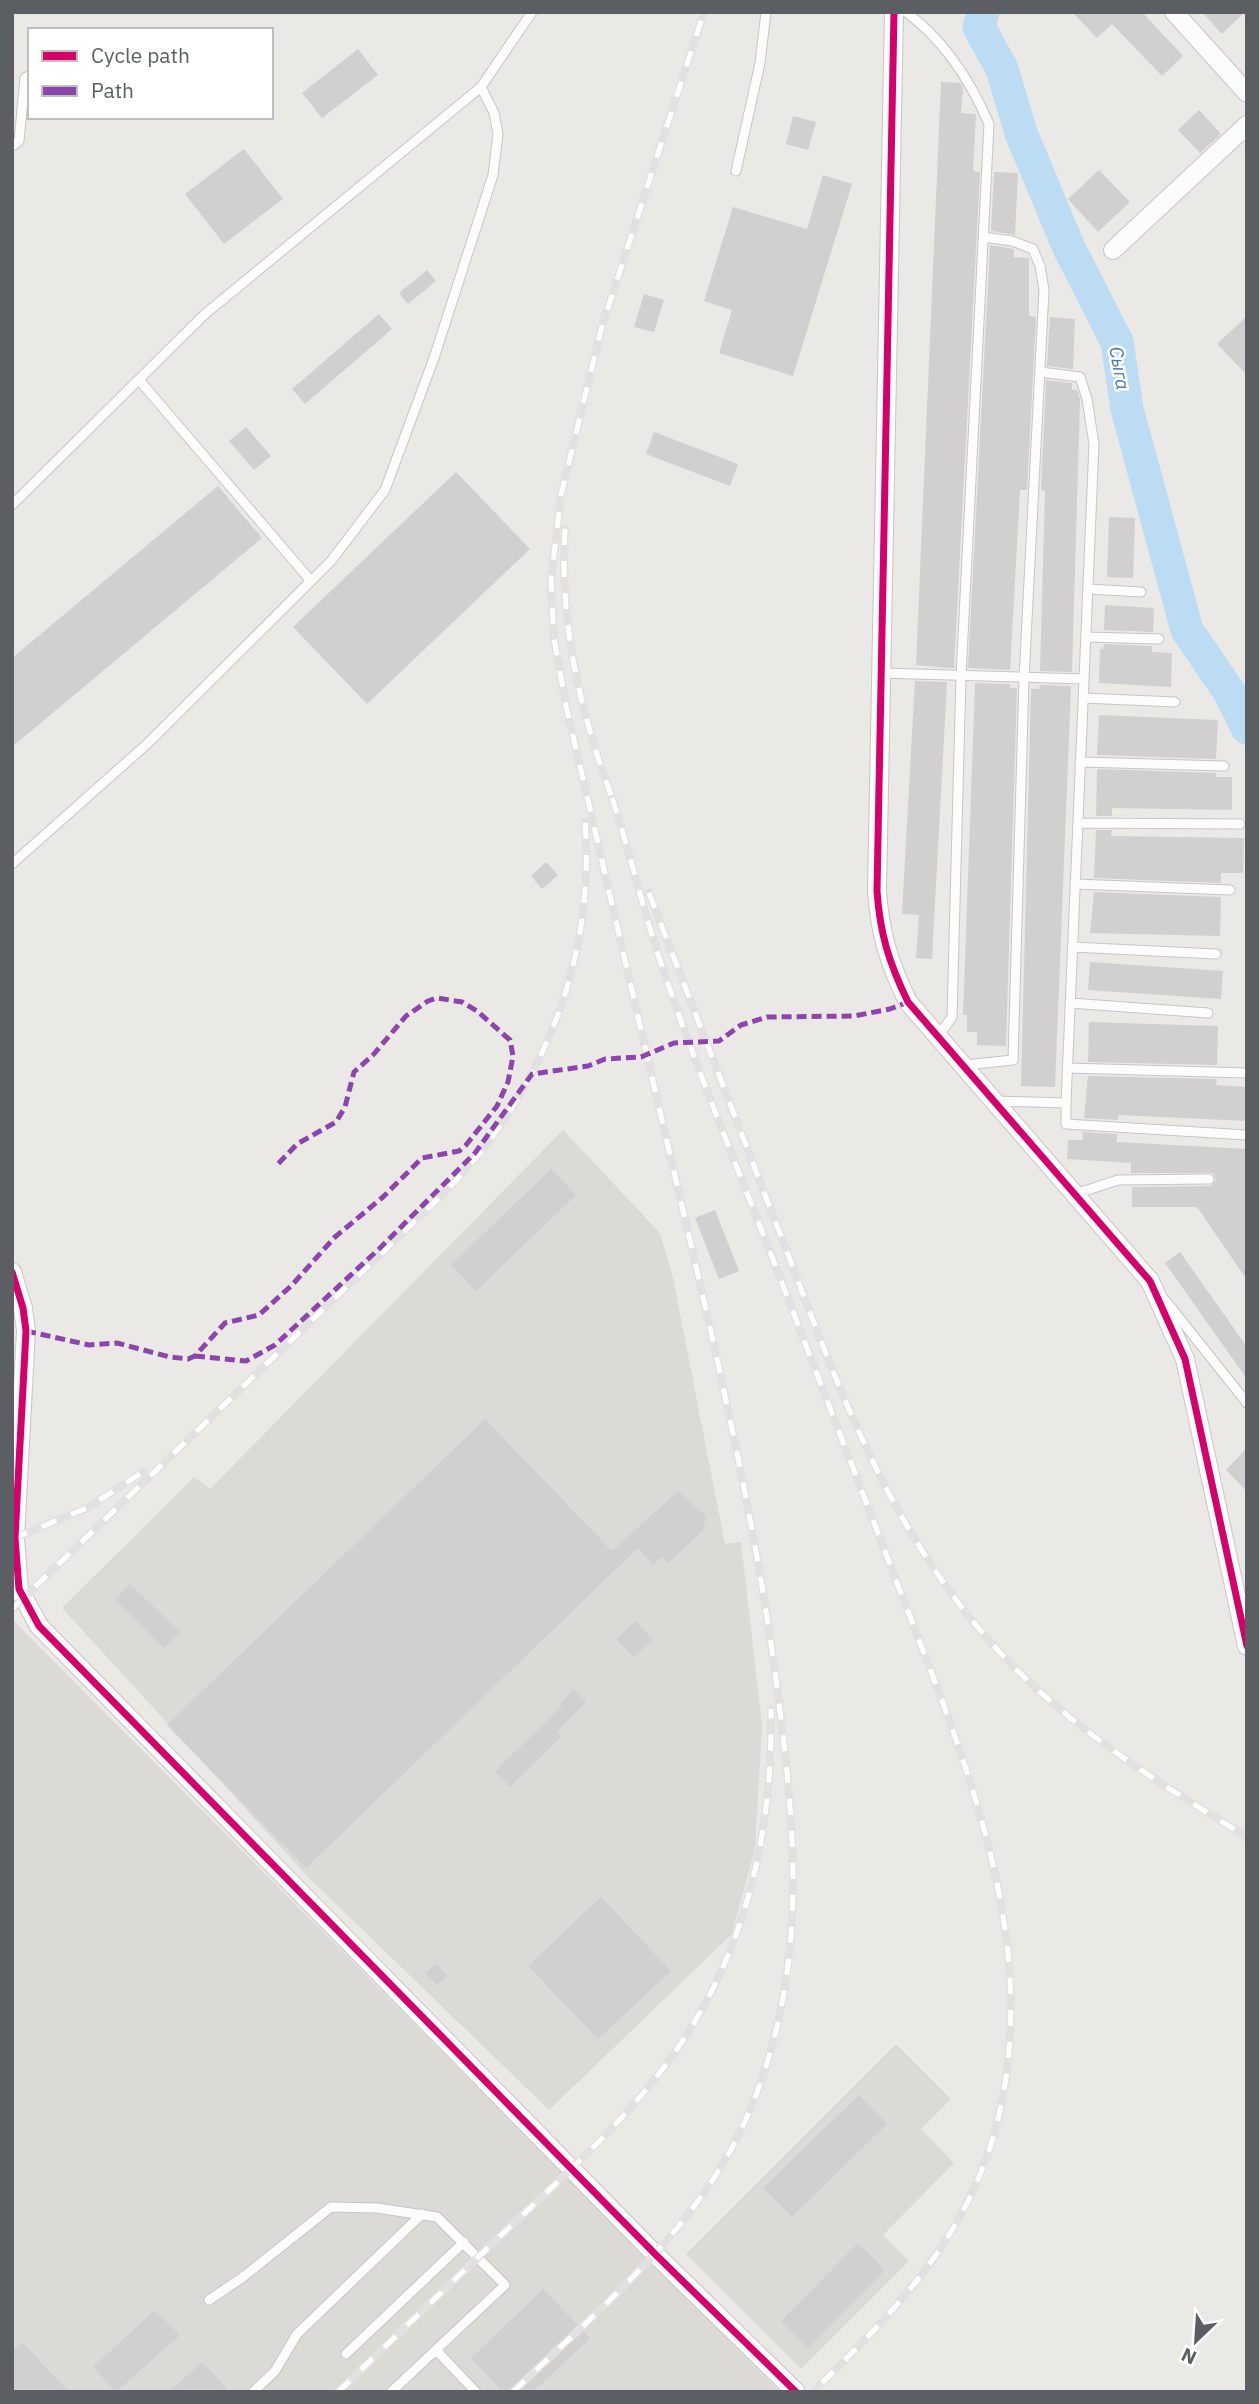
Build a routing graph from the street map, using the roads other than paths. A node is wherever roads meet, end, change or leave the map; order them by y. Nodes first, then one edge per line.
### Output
1 (532, 12) edge
2 (766, 12) edge
3 (894, 12) edge
4 (906, 12) edge
5 (1174, 12) edge
6 (28, 76) edge
7 (481, 87) junction
8 (1247, 93) edge
9 (1247, 125) edge
10 (12, 146) edge
11 (736, 172) dead end
12 (983, 237) junction
13 (1113, 250) dead end
14 (1040, 372) junction
15 (140, 381) junction
16 (12, 505) edge
17 (311, 581) junction
18 (1088, 589) junction
19 (1141, 592) dead end
20 (1086, 637) junction
21 (1159, 639) dead end
22 (881, 673) junction
23 (961, 676) junction
24 (1024, 678) junction
25 (1084, 680) junction
26 (1083, 698) junction
27 (1175, 702) dead end
28 (1080, 762) junction
29 (1224, 766) dead end
30 (1078, 823) junction
31 (1241, 824) dead end
32 (12, 864) edge
33 (1075, 884) junction
34 (1230, 890) dead end
35 (1072, 947) junction
36 (1216, 954) dead end
37 (1070, 1003) junction
38 (1208, 1013) dead end
39 (939, 1035) junction
40 (965, 1065) junction
41 (1067, 1068) junction
42 (1247, 1073) edge
43 (995, 1101) junction
44 (1066, 1103) junction
45 (1247, 1135) edge
46 (1209, 1179) dead end
47 (1075, 1194) junction
48 (12, 1272) edge
49 (1150, 1282) junction
50 (1247, 1403) edge
51 (1247, 1646) edge
52 (422, 2214) junction
53 (464, 2242) junction
54 (209, 2300) dead end
55 (436, 2350) junction
56 (346, 2354) dead end
57 (479, 2391) edge
58 (253, 2392) edge
59 (391, 2392) edge
60 (796, 2392) edge

1 - 7 lane
2 - 11 lane
3 - 22 street
4 - 12 lane
5 - 8 street
6 - 10 lane
7 - 15 lane
7 - 17 lane
9 - 13 street
12 - 14 lane
12 - 23 lane
14 - 18 lane
14 - 24 lane
15 - 16 lane
15 - 17 lane
17 - 32 lane
18 - 19 lane
18 - 20 lane
20 - 21 lane
20 - 25 lane
22 - 23 lane
22 - 39 street
23 - 24 lane
23 - 39 lane
24 - 25 lane
24 - 40 lane
25 - 26 lane
26 - 27 lane
26 - 28 lane
28 - 29 lane
28 - 30 lane
30 - 31 lane
30 - 33 lane
33 - 34 lane
33 - 35 lane
35 - 36 lane
35 - 37 lane
37 - 38 lane
37 - 41 lane
39 - 40 street
40 - 43 street
41 - 42 lane
41 - 44 lane
43 - 44 lane
43 - 47 street
44 - 45 lane
46 - 47 lane
47 - 49 street
48 - 60 street
49 - 50 lane
49 - 51 street
52 - 53 lane
52 - 54 lane
52 - 58 lane
53 - 55 lane
53 - 56 lane
55 - 57 lane
55 - 59 lane

